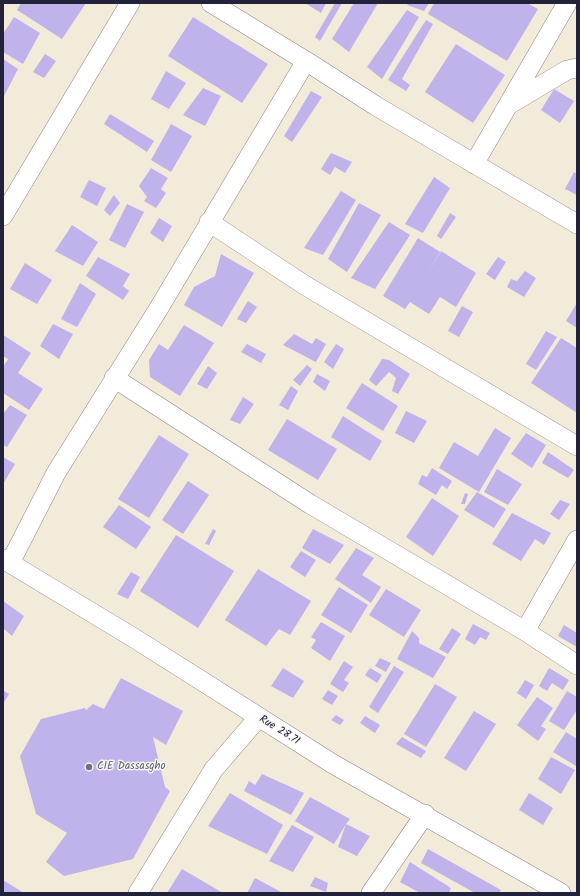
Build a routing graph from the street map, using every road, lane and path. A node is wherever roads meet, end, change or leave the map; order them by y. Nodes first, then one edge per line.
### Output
1 (130, 3) edge
2 (211, 3) edge
3 (567, 3) edge
4 (572, 3) edge
5 (577, 7) edge
6 (306, 61) junction
7 (577, 68) edge
8 (509, 104) junction
9 (474, 164) junction
10 (3, 216) edge
11 (209, 222) junction
12 (577, 224) edge
13 (114, 378) junction
14 (577, 446) edge
15 (577, 540) edge
16 (7, 561) edge
17 (524, 631) junction
18 (577, 665) edge
19 (258, 718) junction
20 (425, 814) junction
21 (138, 893) edge
22 (371, 893) edge
23 (561, 893) edge

1 - 10 street
2 - 6 street
3 - 8 street
4 - 5 street
6 - 9 street
6 - 11 street
7 - 8 street
8 - 9 street
9 - 12 street
11 - 13 street
11 - 14 street
13 - 16 street
13 - 17 street
15 - 17 street
16 - 19 street, Rue 28.71
17 - 18 street
19 - 20 street, Rue 28.71
19 - 21 street
20 - 22 street
20 - 23 street, Rue 28.71

